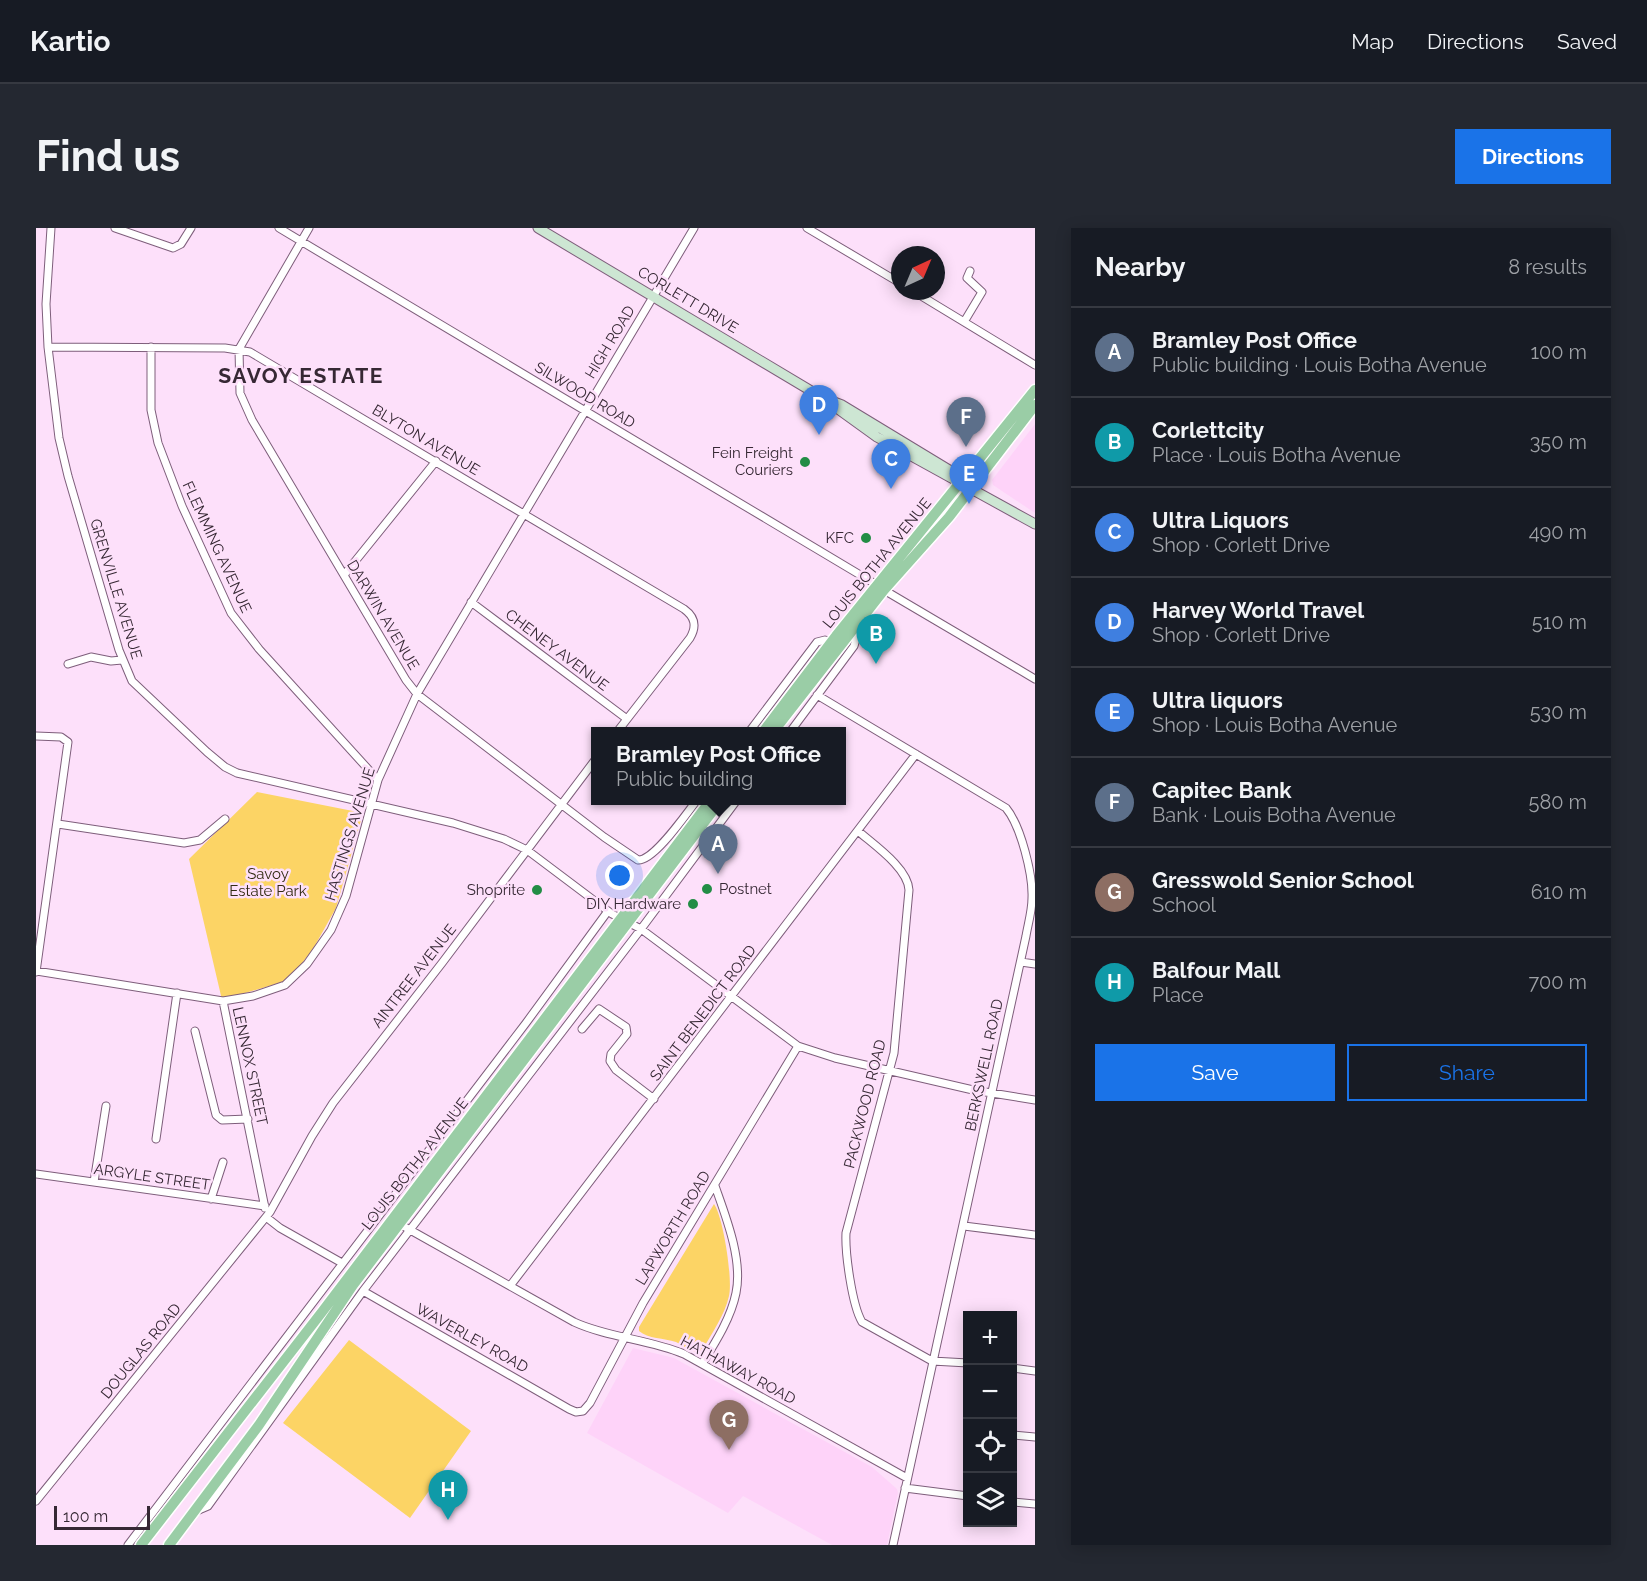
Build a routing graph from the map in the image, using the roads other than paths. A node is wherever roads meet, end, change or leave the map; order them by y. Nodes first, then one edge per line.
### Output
1 (51, 228) edge
2 (115, 228) edge
3 (191, 228) edge
4 (279, 228) edge
5 (309, 228) edge
6 (538, 228) edge
7 (694, 228) edge
8 (807, 228) edge
9 (301, 242) junction
10 (970, 271) dead end
11 (891, 278) edge
12 (653, 297) junction
13 (928, 300) edge
14 (964, 322) junction
15 (48, 347) junction
16 (151, 347) junction
17 (239, 349) junction
18 (1035, 364) edge
19 (1035, 390) edge
20 (1035, 405) edge
21 (585, 411) junction
22 (436, 461) junction
23 (550, 470) joint
24 (962, 481) junction
25 (975, 489) junction
26 (523, 514) junction
27 (1035, 524) edge
28 (344, 575) junction
29 (880, 588) junction
30 (471, 602) junction
31 (852, 629) junction
32 (831, 643) junction
33 (122, 660) junction
34 (68, 664) dead end
35 (1035, 679) edge
36 (417, 694) junction
37 (817, 695) junction
38 (627, 719) junction
39 (621, 727) edge
40 (753, 727) edge
41 (767, 727) edge
42 (778, 727) edge
43 (793, 727) edge
44 (36, 736) edge
45 (916, 754) junction
46 (591, 766) edge
47 (378, 780) junction
48 (371, 802) junction
49 (563, 804) junction
50 (694, 805) edge
51 (705, 805) edge
52 (718, 805) edge
53 (734, 805) edge
54 (709, 817) junction
55 (225, 819) dead end
56 (58, 824) junction
57 (718, 825) junction
58 (858, 831) junction
59 (658, 848) junction
60 (527, 850) junction
61 (668, 857) junction
62 (608, 911) junction
63 (1033, 911) edge
64 (624, 921) junction
65 (641, 929) junction
66 (1021, 962) junction
67 (1035, 964) edge
68 (36, 971) edge
69 (177, 993) junction
70 (731, 997) junction
71 (223, 1001) junction
72 (582, 1029) dead end
73 (195, 1031) dead end
74 (798, 1047) junction
75 (890, 1071) junction
76 (992, 1094) junction
77 (654, 1099) junction
78 (1035, 1100) edge
79 (106, 1106) dead end
80 (248, 1119) junction
81 (156, 1138) dead end
82 (223, 1162) dead end
83 (36, 1174) edge
84 (94, 1182) junction
85 (715, 1186) junction
86 (211, 1200) junction
87 (264, 1206) junction
88 (266, 1217) junction
89 (400, 1225) junction
90 (964, 1226) junction
91 (1035, 1235) edge
92 (342, 1263) junction
93 (510, 1286) junction
94 (363, 1291) junction
95 (625, 1338) junction
96 (932, 1361) junction
97 (963, 1363) edge
98 (702, 1364) junction
99 (1017, 1369) edge
100 (1035, 1371) edge
101 (569, 1408) joint
102 (1017, 1435) edge
103 (1035, 1437) edge
104 (907, 1478) junction
105 (905, 1488) junction
106 (963, 1495) edge
107 (36, 1501) edge
108 (1017, 1502) edge
109 (1035, 1504) edge
110 (194, 1512) junction
111 (128, 1545) edge
112 (141, 1545) edge
113 (169, 1545) edge
114 (893, 1545) edge

1 - 15 street, GRENVILLE AVENUE
2 - 3 street
4 - 9 street, SILWOOD ROAD
5 - 9 street, DARWIN AVENUE
6 - 12 main road, CORLETT DRIVE
7 - 12 street, HIGH ROAD
8 - 11 street
9 - 17 street, DARWIN AVENUE
9 - 21 street, SILWOOD ROAD
10 - 14 street
12 - 21 street, HIGH ROAD
12 - 24 main road, CORLETT DRIVE
13 - 14 street
14 - 18 street
15 - 16 street, BLYTON AVENUE
15 - 33 street, GRENVILLE AVENUE
16 - 17 street, BLYTON AVENUE
16 - 47 street, FLEMMING AVENUE
17 - 22 street, BLYTON AVENUE
17 - 28 street, DARWIN AVENUE
19 - 24 main road, LOUIS BOTHA AVENUE
20 - 25 main road, LOUIS BOTHA AVENUE
21 - 23 street, HIGH ROAD
21 - 29 street, SILWOOD ROAD
22 - 26 street, BLYTON AVENUE
22 - 28 street
23 - 26 street, HASTINGS AVENUE
24 - 25 main road, CORLETT DRIVE
24 - 29 main road, LOUIS BOTHA AVENUE
25 - 27 main road, CORLETT DRIVE
25 - 29 main road, LOUIS BOTHA AVENUE
26 - 30 street, HASTINGS AVENUE
26 - 38 street, BLYTON AVENUE
28 - 36 street, DARWIN AVENUE
29 - 31 main road, LOUIS BOTHA AVENUE
29 - 32 main road, LOUIS BOTHA AVENUE
29 - 35 street, SILWOOD ROAD
30 - 36 street, HASTINGS AVENUE
30 - 38 street, CHENEY AVENUE
31 - 37 street, LOUIS BOTHA AVENUE
31 - 42 main road, LOUIS BOTHA AVENUE
32 - 40 street, LOUIS BOTHA AVENUE
32 - 41 main road, LOUIS BOTHA AVENUE
33 - 34 street
33 - 48 street, GRENVILLE AVENUE
36 - 47 street, HASTINGS AVENUE
36 - 49 street, DARWIN AVENUE
37 - 43 street, LOUIS BOTHA AVENUE
37 - 45 street, BERKSWELL ROAD
38 - 39 street
44 - 56 street
45 - 58 street, SAINT BENEDICT ROAD
45 - 63 street, BERKSWELL ROAD
46 - 49 street, AINTREE AVENUE
47 - 48 street, HASTINGS AVENUE
48 - 60 street, GRENVILLE AVENUE
48 - 71 street, HASTINGS AVENUE
49 - 59 street, DARWIN AVENUE
49 - 60 street, AINTREE AVENUE
50 - 59 street
51 - 61 main road, LOUIS BOTHA AVENUE
52 - 54 main road, LOUIS BOTHA AVENUE
53 - 57 street, LOUIS BOTHA AVENUE
54 - 57 street
54 - 64 main road, LOUIS BOTHA AVENUE
55 - 56 street
56 - 68 street
57 - 65 street, LOUIS BOTHA AVENUE
58 - 70 street, SAINT BENEDICT ROAD
58 - 75 street, PACKWOOD ROAD
59 - 61 street
60 - 62 street, GRENVILLE AVENUE
60 - 88 street, AINTREE AVENUE
61 - 64 main road, LOUIS BOTHA AVENUE
62 - 64 street, GRENVILLE AVENUE
62 - 92 street, LOUIS BOTHA AVENUE
63 - 66 street, BERKSWELL ROAD
64 - 65 street, GRENVILLE AVENUE
64 - 89 main road, LOUIS BOTHA AVENUE
65 - 70 street, GRENVILLE AVENUE
65 - 89 street, LOUIS BOTHA AVENUE
66 - 67 street
66 - 76 street, BERKSWELL ROAD
68 - 69 street, LENNOX STREET
69 - 71 street, LENNOX STREET
69 - 81 street
70 - 74 street, GRENVILLE AVENUE
70 - 77 street, SAINT BENEDICT ROAD
71 - 80 street, LENNOX STREET
72 - 77 street
73 - 80 street
74 - 75 street
74 - 85 street, LAPWORTH ROAD
75 - 76 street
75 - 96 street, PACKWOOD ROAD
76 - 78 street
76 - 90 street, BERKSWELL ROAD
77 - 93 street, SAINT BENEDICT ROAD
79 - 84 street
80 - 87 street, LENNOX STREET
82 - 86 street
83 - 84 street, ARGYLE STREET
84 - 86 street, ARGYLE STREET
85 - 95 street, LAPWORTH ROAD
85 - 98 street
86 - 87 street, ARGYLE STREET
87 - 88 street, LENNOX STREET
88 - 92 street
88 - 107 street, DOUGLAS ROAD
89 - 93 street, HATHAWAY ROAD
89 - 94 street, LOUIS BOTHA AVENUE
89 - 110 main road, LOUIS BOTHA AVENUE
89 - 112 main road, LOUIS BOTHA AVENUE
90 - 91 street
90 - 96 street, BERKSWELL ROAD
92 - 111 street, LOUIS BOTHA AVENUE
93 - 95 street, HATHAWAY ROAD
94 - 101 street, WAVERLEY ROAD
94 - 110 street, LOUIS BOTHA AVENUE
95 - 98 street, HATHAWAY ROAD
95 - 101 street, LAPWORTH ROAD
96 - 97 street
96 - 104 street, BERKSWELL ROAD
98 - 104 street, HATHAWAY ROAD
99 - 100 street
102 - 103 street
104 - 105 street, BERKSWELL ROAD
105 - 106 street
105 - 114 street, BERKSWELL ROAD
108 - 109 street
110 - 113 main road, LOUIS BOTHA AVENUE

